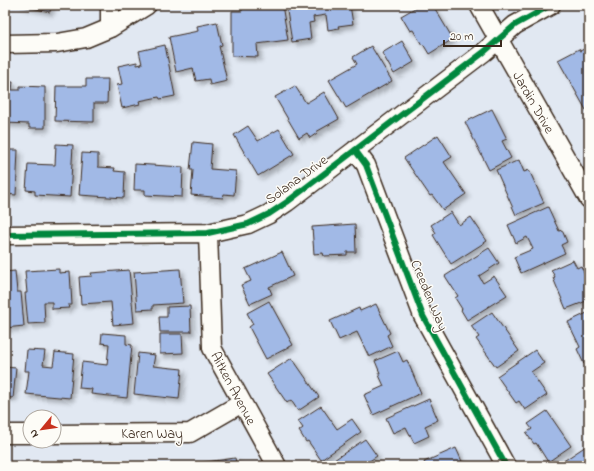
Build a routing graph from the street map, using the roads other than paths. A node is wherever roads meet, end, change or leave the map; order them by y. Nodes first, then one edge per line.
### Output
1 (110, 5) edge
2 (148, 5) edge
3 (479, 5) edge
4 (552, 5) edge
5 (110, 28) junction
6 (498, 39) junction
7 (5, 44) edge
8 (355, 150) junction
9 (589, 199) edge
10 (208, 233) junction
11 (5, 235) edge
12 (242, 403) junction
13 (5, 434) edge
14 (22, 434) edge
15 (62, 434) edge
16 (277, 466) edge
17 (506, 466) edge

1 - 5 street
2 - 5 street
3 - 6 street, Jardin Drive
4 - 6 street, Solana Drive
5 - 7 street
6 - 8 street, Solana Drive
6 - 9 street, Jardin Drive
8 - 10 street, Solana Drive
8 - 17 street, Creeden Way
10 - 11 street, Solana Drive
10 - 12 street, Aitken Avenue
12 - 15 street, Karen Way
12 - 16 street, Aitken Avenue
13 - 14 street

